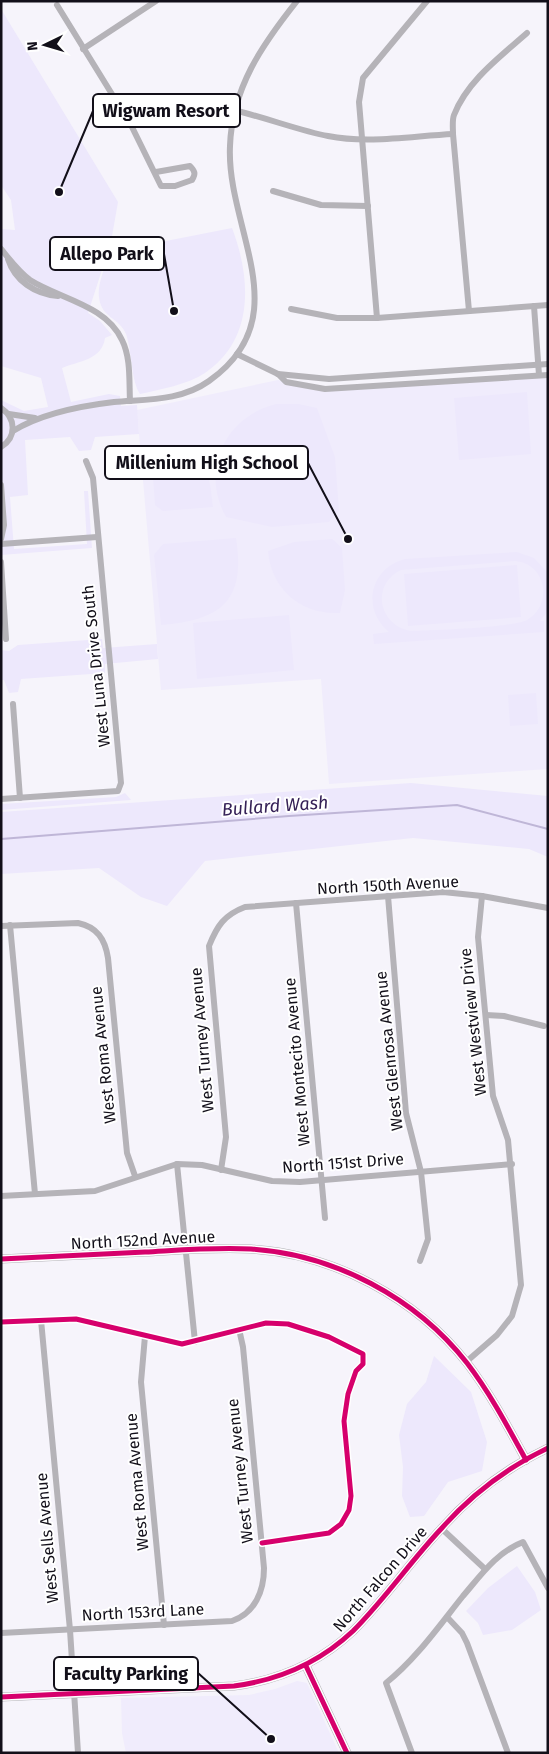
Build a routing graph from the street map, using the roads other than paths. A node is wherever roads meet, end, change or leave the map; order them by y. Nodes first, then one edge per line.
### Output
1 (156, 1) edge
2 (297, 1) edge
3 (427, 1) edge
4 (56, 5) dead end
5 (527, 33) dead end
6 (83, 49) junction
7 (235, 110) junction
8 (131, 125) junction
9 (453, 134) junction
10 (362, 140) junction
11 (156, 172) junction
12 (273, 191) dead end
13 (368, 206) junction
14 (1, 249) edge
15 (534, 306) junction
16 (548, 306) edge
17 (291, 310) dead end
18 (470, 311) junction
19 (377, 318) junction
20 (237, 354) junction
21 (548, 364) edge
22 (538, 365) junction
23 (278, 374) junction
24 (539, 375) junction
25 (548, 375) edge
26 (364, 377) junction
27 (364, 387) junction
28 (130, 401) junction
29 (1, 408) edge
30 (8, 414) junction
31 (36, 418) junction
32 (13, 431) junction
33 (2, 446) edge
34 (1, 455) edge
35 (86, 461) dead end
36 (1, 485) edge
37 (97, 538) junction
38 (1, 539) edge
39 (1, 544) edge
40 (1, 562) edge
41 (6, 639) dead end
42 (13, 704) dead end
43 (20, 798) junction
44 (1, 800) edge
45 (388, 896) junction
46 (482, 896) junction
47 (296, 903) junction
48 (548, 908) edge
49 (230, 913) joint
50 (10, 925) junction
51 (1, 926) edge
52 (486, 1015) junction
53 (544, 1026) dead end
54 (177, 1164) junction
55 (512, 1164) junction
56 (221, 1170) junction
57 (421, 1172) junction
58 (135, 1176) junction
59 (322, 1180) junction
60 (36, 1194) junction
61 (1, 1196) edge
62 (326, 1218) dead end
63 (186, 1250) junction
64 (1, 1259) edge
65 (420, 1260) dead end
66 (41, 1320) junction
67 (1, 1322) edge
68 (239, 1329) junction
69 (145, 1336) junction
70 (195, 1342) junction
71 (466, 1362) junction
72 (548, 1448) edge
73 (526, 1460) junction
74 (442, 1528) junction
75 (262, 1542) junction
76 (485, 1569) junction
77 (548, 1588) edge
78 (252, 1608) joint
79 (447, 1617) junction
80 (164, 1625) junction
81 (70, 1630) junction
82 (1, 1633) edge
83 (306, 1666) junction
84 (72, 1693) junction
85 (1, 1697) edge
86 (78, 1753) edge
87 (347, 1753) edge
88 (412, 1753) edge
89 (508, 1753) edge

1 - 6 street
2 - 7 street
3 - 10 street
4 - 6 street
5 - 9 street
6 - 8 street
7 - 8 street
7 - 10 street
7 - 20 street
8 - 11 street
9 - 10 street
9 - 18 street
10 - 13 street
11 - 11 street
12 - 13 street
13 - 19 street
14 - 28 street
15 - 16 street
15 - 18 street
15 - 22 street
17 - 19 street
18 - 19 street
20 - 23 street
20 - 28 street
21 - 22 street
22 - 24 street
22 - 26 street
23 - 26 street
23 - 27 street
24 - 25 street
24 - 27 street
26 - 27 street
28 - 31 street
29 - 30 street
30 - 31 street
30 - 32 street
31 - 32 street
32 - 33 street
33 - 34 street
35 - 37 street, West Luna Drive South
36 - 38 street
37 - 39 street
37 - 43 street, West Luna Drive South
40 - 41 street
42 - 43 street
43 - 44 street
45 - 46 street, North 150th Avenue
45 - 47 street, North 150th Avenue
45 - 57 street, West Glenrosa Avenue
46 - 48 street, North 150th Avenue
46 - 52 street, West Westview Drive
47 - 49 street, North 150th Avenue
47 - 59 street, West Montecito Avenue
49 - 56 street, West Turney Avenue
50 - 51 street
50 - 58 street, West Roma Avenue
50 - 60 street
52 - 53 street
52 - 55 street, West Westview Drive
54 - 56 street, North 151st Drive
54 - 58 street, North 151st Drive
54 - 63 street
55 - 57 street, North 151st Drive
55 - 71 street, West Westview Drive
56 - 59 street, North 151st Drive
57 - 59 street, North 151st Drive
57 - 65 street, West Glenrosa Avenue
58 - 60 street, North 151st Drive
59 - 62 street, West Montecito Avenue
60 - 61 street, North 151st Drive
63 - 64 street, North 152nd Avenue
63 - 70 street
63 - 71 street, North 152nd Avenue
66 - 67 street
66 - 69 street
66 - 81 street, West Sells Avenue
68 - 70 street
68 - 75 street, West Turney Avenue
68 - 75 street
69 - 70 street
69 - 80 street, West Roma Avenue
71 - 73 street, North 152nd Avenue
72 - 73 street, North Falcon Drive
73 - 74 street, North Falcon Drive
74 - 76 street
74 - 83 street, North Falcon Drive
75 - 78 street, West Turney Avenue
76 - 77 street
76 - 79 street
78 - 80 street, North 153rd Lane
79 - 88 street
79 - 89 street
80 - 81 street, North 153rd Lane
81 - 82 street, North 153rd Lane
81 - 84 street, West Sells Avenue
83 - 84 street, North Falcon Drive
83 - 87 street
84 - 85 street, North Falcon Drive
84 - 86 street, West Sells Avenue

